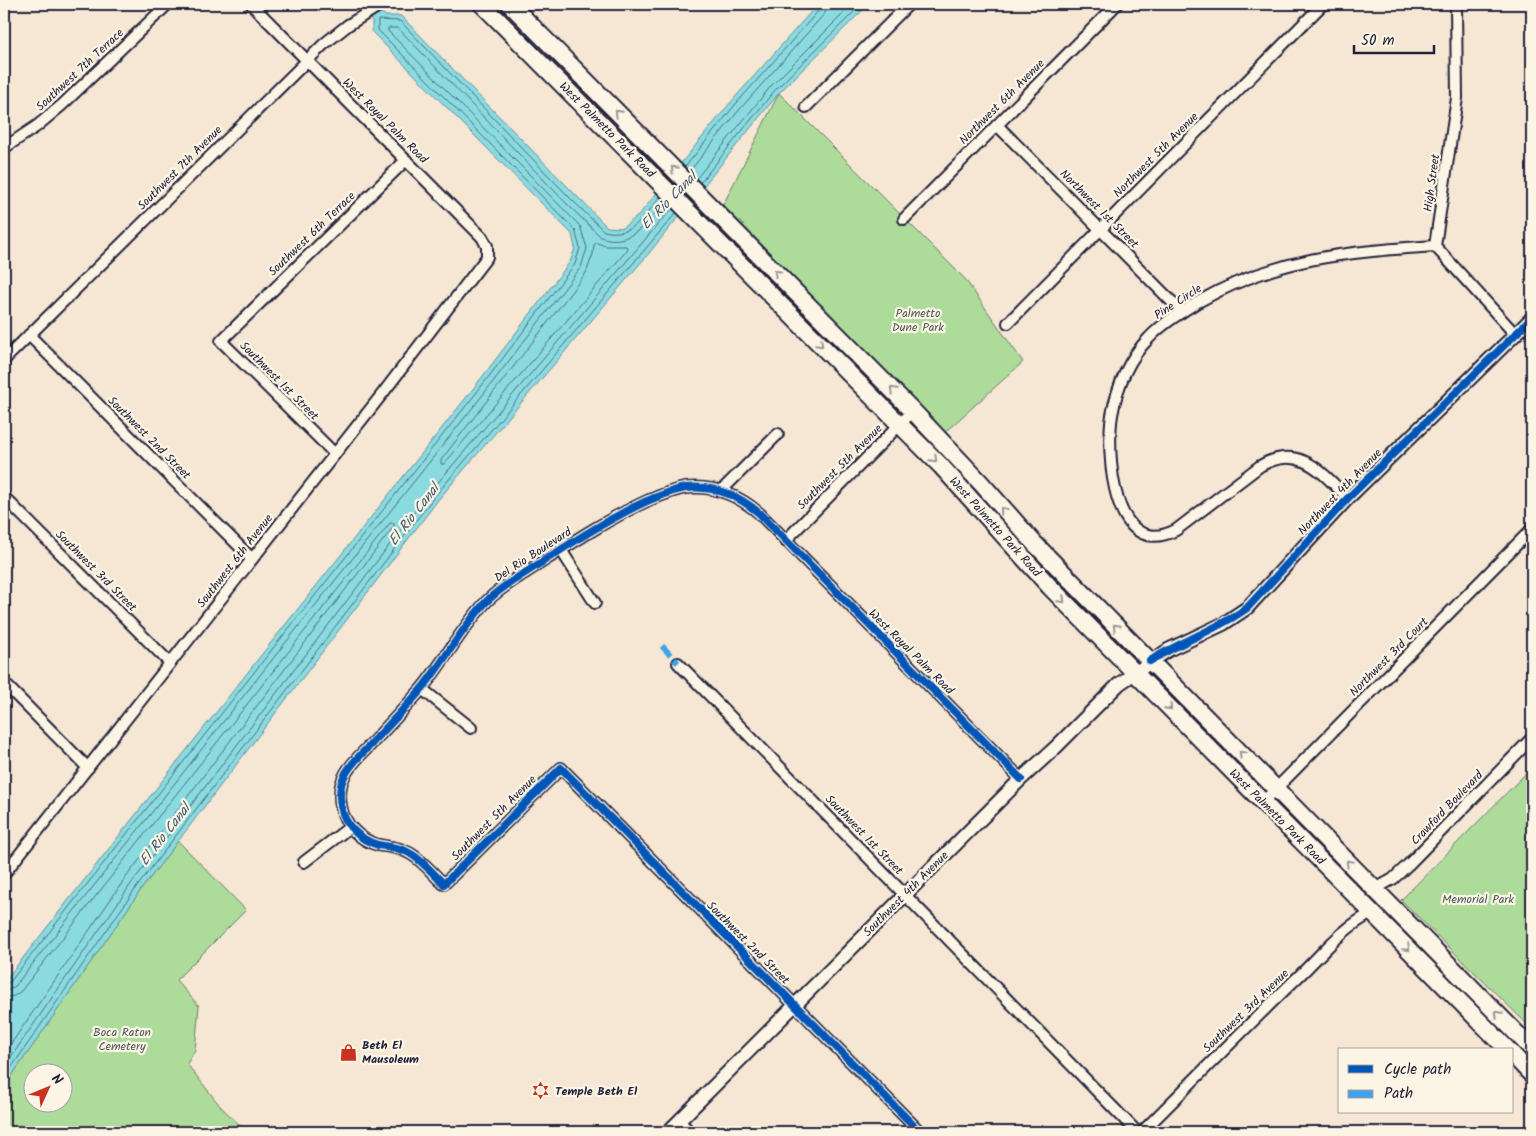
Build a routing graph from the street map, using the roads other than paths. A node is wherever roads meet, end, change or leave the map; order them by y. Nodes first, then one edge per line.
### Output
1 (168, 4) edge
2 (251, 4) edge
3 (382, 4) edge
4 (482, 4) edge
5 (510, 4) edge
6 (909, 4) edge
7 (1116, 4) edge
8 (1323, 4) edge
9 (1456, 4) edge
10 (508, 30) junction
11 (307, 60) junction
12 (571, 65) junction
13 (806, 108) dead end
14 (997, 125) junction
15 (4, 148) edge
16 (406, 160) junction
17 (904, 219) dead end
18 (1101, 229) junction
19 (1435, 246) junction
20 (484, 262) joint
21 (1182, 312) junction
22 (1532, 318) edge
23 (1008, 323) dead end
24 (236, 326) joint
25 (1515, 334) junction
26 (29, 335) junction
27 (4, 360) edge
28 (913, 411) junction
29 (900, 425) junction
30 (778, 434) dead end
31 (335, 454) junction
32 (721, 491) junction
33 (4, 497) edge
34 (1348, 498) junction
35 (1532, 529) edge
36 (785, 540) junction
37 (561, 550) junction
38 (252, 559) junction
39 (595, 603) dead end
40 (1150, 661) junction
41 (170, 663) junction
42 (678, 663) dead end
43 (1135, 672) junction
44 (4, 684) edge
45 (422, 689) junction
46 (471, 728) dead end
47 (1532, 738) edge
48 (88, 768) junction
49 (561, 768) joint
50 (1021, 778) junction
51 (1276, 789) junction
52 (1262, 802) junction
53 (350, 827) junction
54 (304, 862) dead end
55 (4, 873) edge
56 (1333, 873) junction
57 (1375, 889) junction
58 (905, 895) junction
59 (1372, 913) junction
60 (1408, 922) junction
61 (794, 1006) junction
62 (1506, 1048) edge
63 (1532, 1049) edge
64 (1514, 1056) edge
65 (1532, 1075) edge
66 (679, 1121) junction
67 (668, 1132) edge
68 (690, 1132) edge
69 (920, 1132) edge
70 (1137, 1132) edge
71 (1142, 1132) edge

1 - 15 street, Southwest 7th Terrace
2 - 11 street, West Royal Palm Road
3 - 11 street, Southwest 7th Avenue
4 - 10 main road, West Palmetto Park Road
5 - 12 main road, West Palmetto Park Road
6 - 13 street
7 - 14 street, Northwest 6th Avenue
8 - 18 street, Northwest 5th Avenue
9 - 19 street, High Street
10 - 12 main road
10 -> 29 main road, West Palmetto Park Road
11 - 16 street, West Royal Palm Road
11 - 26 street, Southwest 7th Avenue
28 -> 12 main road, West Palmetto Park Road
14 - 17 street, Northwest 6th Avenue
14 - 18 street, Northwest 1st Street
16 - 20 street, West Royal Palm Road
16 - 24 street, Southwest 6th Terrace
18 - 21 street, Northwest 1st Street
18 - 23 street, Northwest 5th Avenue
19 - 21 street, Pine Circle
19 - 25 street
20 - 31 street, Southwest 6th Avenue
21 - 34 street, Pine Circle
22 - 25 street, Northwest 4th Avenue
24 - 31 street, Southwest 1st Street
25 - 34 street, Northwest 4th Avenue
26 - 27 street, Southwest 7th Avenue
26 - 38 street, Southwest 2nd Street
28 - 29 street, Southwest 5th Avenue
40 -> 28 main road, West Palmetto Park Road
29 - 36 street, Southwest 5th Avenue
29 -> 43 main road, West Palmetto Park Road
30 - 32 street
31 - 38 street, Southwest 6th Avenue
32 - 36 street, Del Rio Boulevard
32 - 37 street, Del Rio Boulevard
33 - 41 street, Southwest 3rd Street
34 - 40 street, Northwest 4th Avenue
35 - 51 street, Northwest 3rd Court
36 - 50 street, West Royal Palm Road
37 - 39 street
37 - 45 street, Del Rio Boulevard
38 - 41 street, Southwest 6th Avenue
40 - 43 street, Southwest 4th Avenue
51 -> 40 main road, West Palmetto Park Road
41 - 48 street, Southwest 6th Avenue
42 - 58 street, Southwest 1st Street
43 - 50 street, Southwest 4th Avenue
43 -> 52 main road, West Palmetto Park Road
44 - 48 street
45 - 46 street
45 - 53 street, Del Rio Boulevard
47 - 57 street, Crawford Boulevard
48 - 55 street, Southwest 6th Avenue
49 - 53 street, Southwest 5th Avenue
49 - 61 street, Southwest 2nd Street
50 - 58 street, Southwest 4th Avenue
51 - 52 street, Northwest 3rd Court
57 -> 51 main road, West Palmetto Park Road
52 - 56 main road, West Palmetto Park Road
53 - 54 street
56 - 57 main road
56 - 59 main road, West Palmetto Park Road
57 - 60 main road, West Palmetto Park Road
58 - 61 street, Southwest 4th Avenue
58 - 70 street, Southwest 1st Street
59 - 60 main road
59 -> 62 main road, West Palmetto Park Road
59 - 71 street, Southwest 3rd Avenue
63 -> 60 main road, West Palmetto Park Road
61 - 66 street, Southwest 4th Avenue
61 - 69 street, Southwest 2nd Street
64 - 65 main road
66 - 67 street, Southwest 4th Avenue
66 - 68 street

